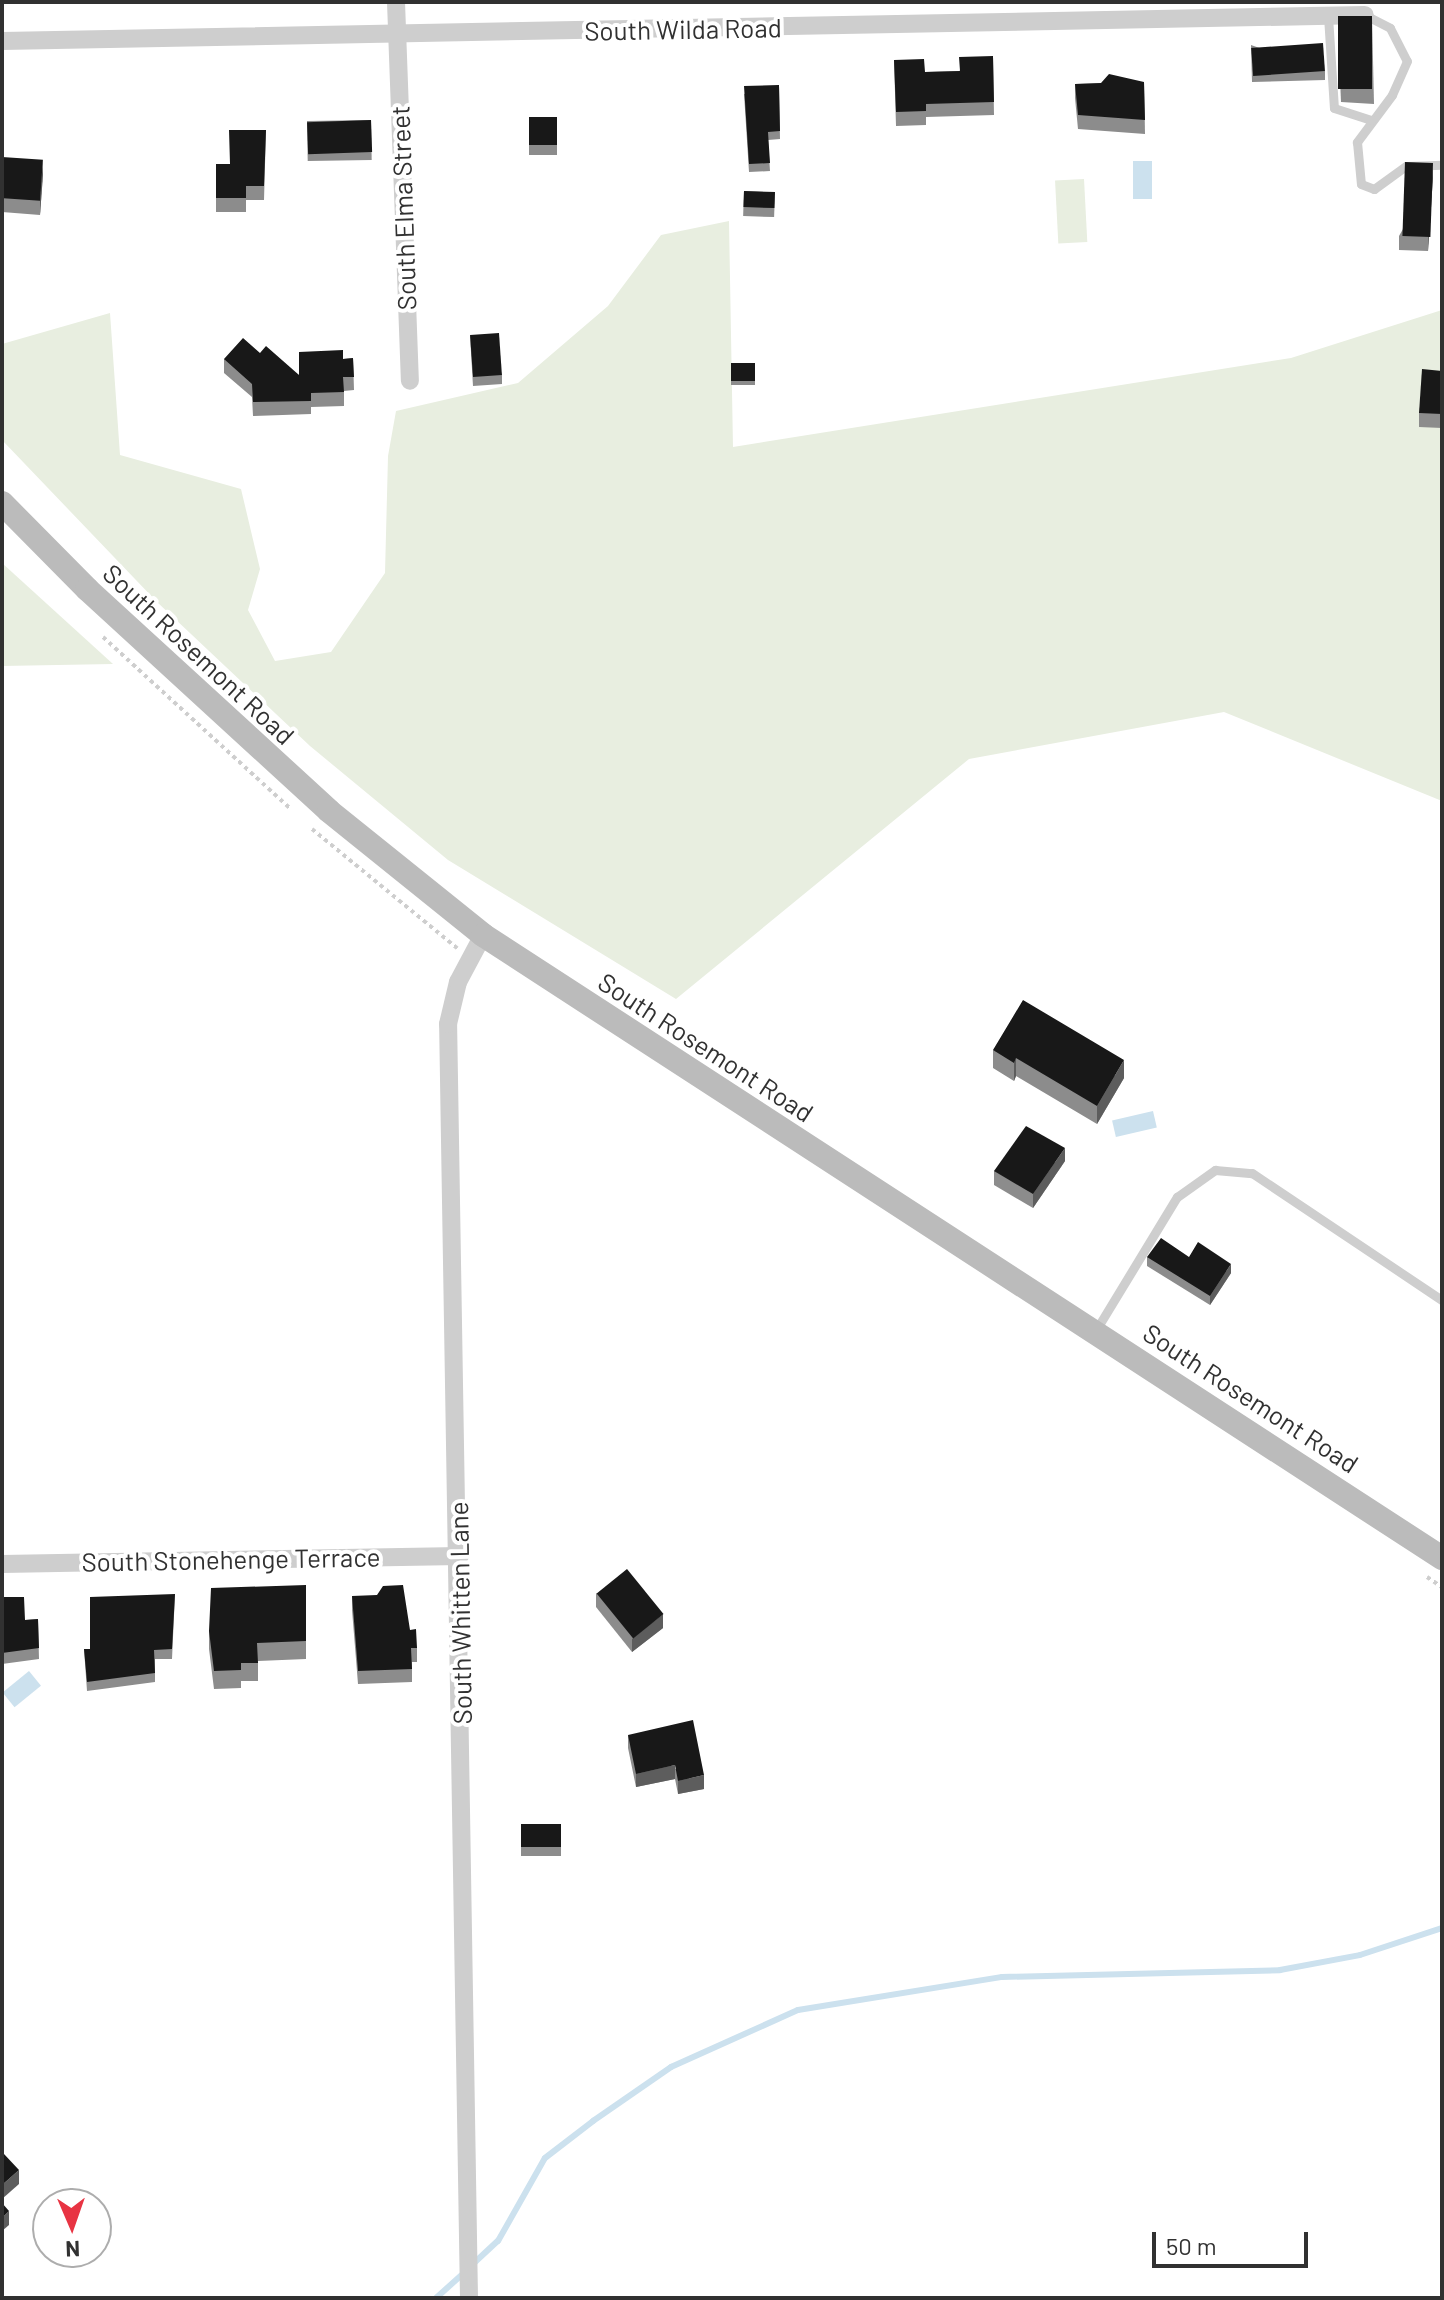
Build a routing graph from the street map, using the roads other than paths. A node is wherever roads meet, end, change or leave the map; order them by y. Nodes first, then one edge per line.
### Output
1 (396, 2) edge
2 (1365, 15) joint
3 (1328, 16) junction
4 (397, 34) junction
5 (2, 41) edge
6 (1371, 120) junction
7 (1442, 165) edge
8 (410, 381) dead end
9 (2, 503) edge
10 (483, 935) junction
11 (1442, 1300) edge
12 (1096, 1330) junction
13 (460, 1556) junction
14 (1442, 1558) edge
15 (2, 1564) edge
16 (469, 2298) edge

1 - 4 street, South Elma Street
2 - 3 street, South Wilda Road
2 - 6 lane
3 - 4 street, South Wilda Road
3 - 6 lane
4 - 5 street, South Wilda Road
4 - 8 street, South Elma Street
6 - 7 lane
9 - 10 main road, South Rosemont Road
10 - 12 main road, South Rosemont Road
10 - 13 street, South Whitten Lane
11 - 12 lane
12 - 14 main road, South Rosemont Road
13 - 15 street, South Stonehenge Terrace
13 - 16 street, South Whitten Lane

